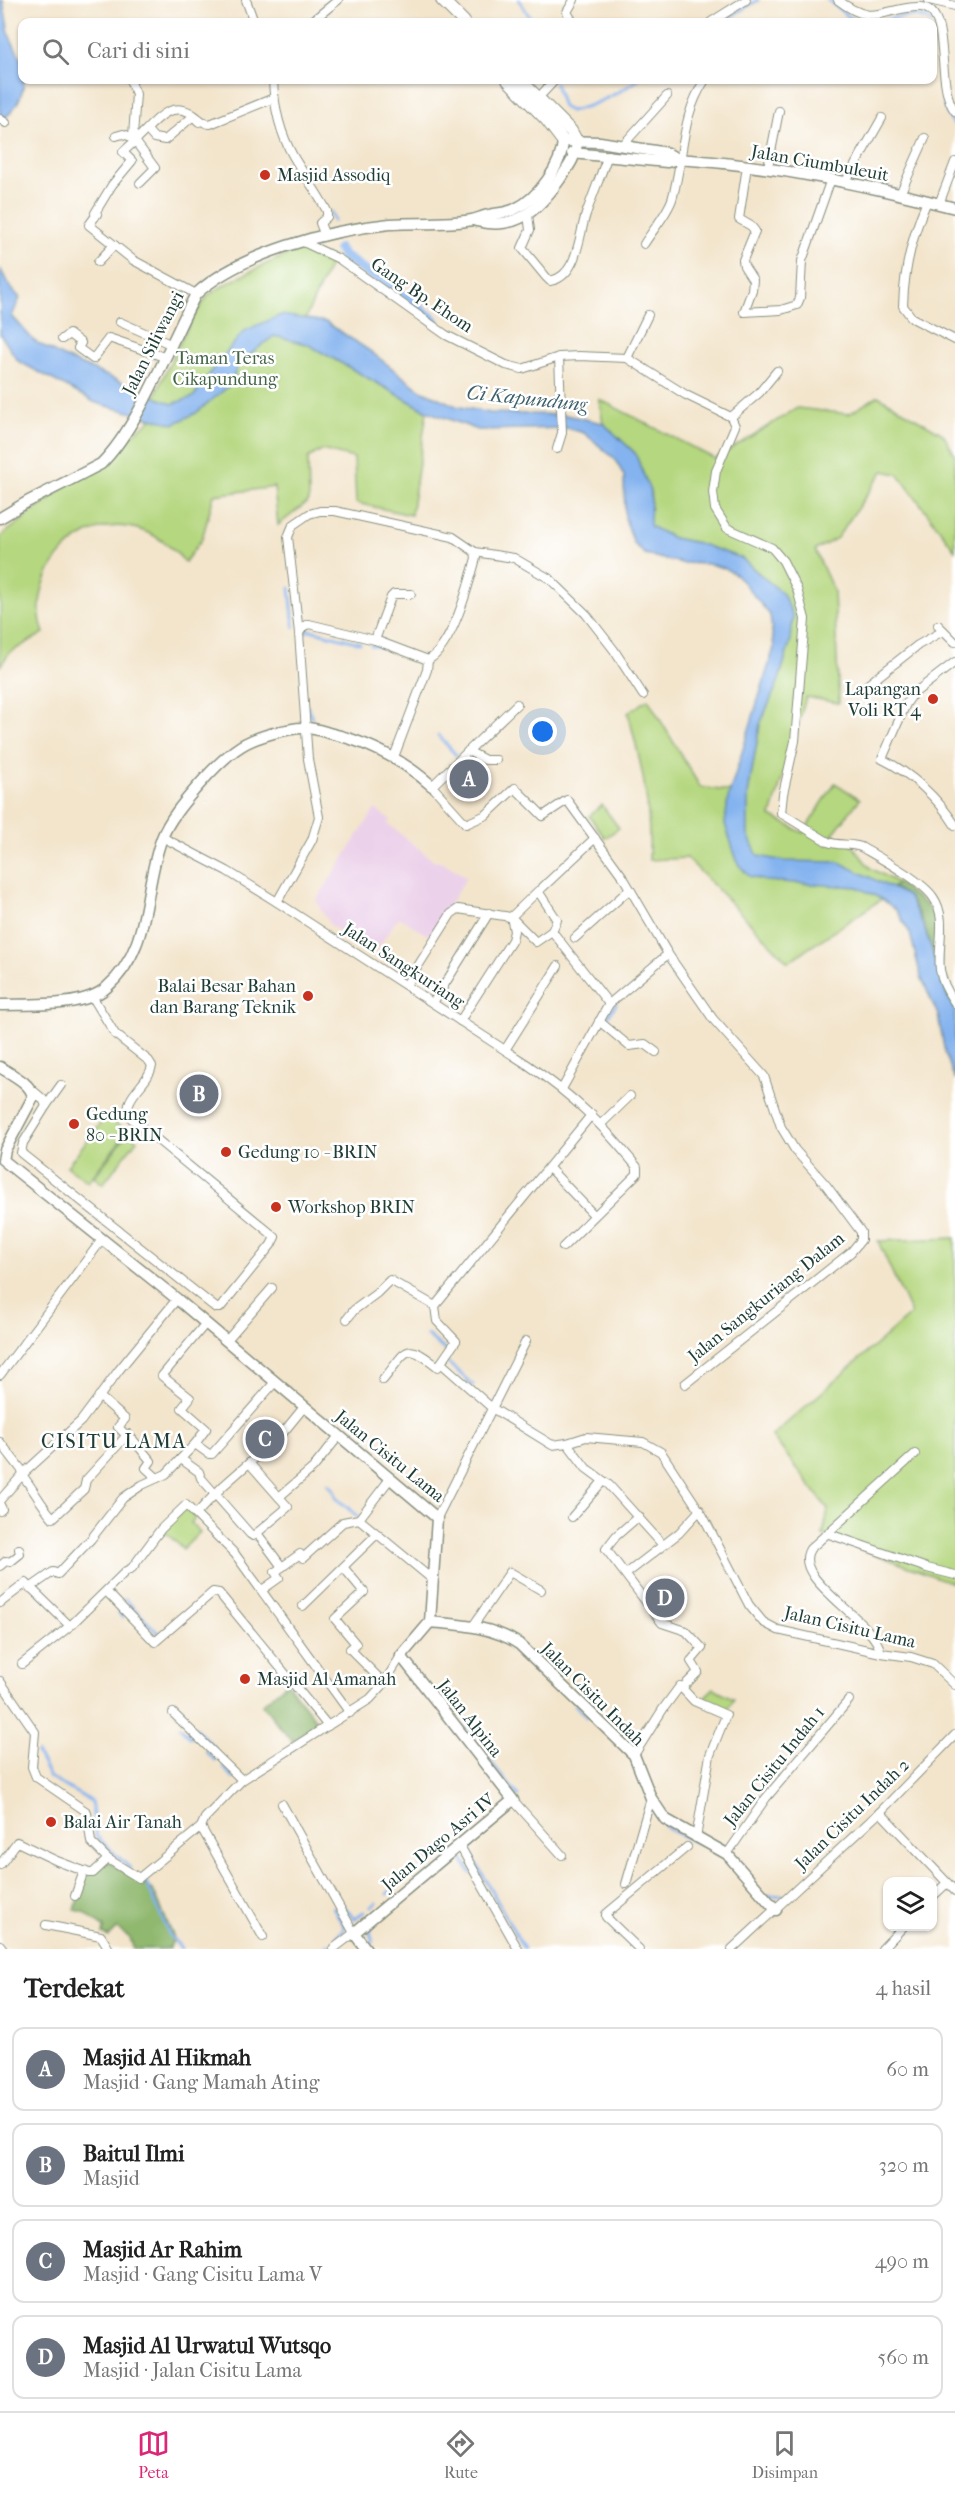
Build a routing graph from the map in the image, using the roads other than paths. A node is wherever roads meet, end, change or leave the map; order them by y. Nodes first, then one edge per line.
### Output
1 (246, 0) edge
2 (338, 0) edge
3 (432, 0) edge
4 (442, 0) edge
5 (574, 0) edge
6 (746, 0) edge
7 (838, 0) edge
8 (929, 0) edge
9 (955, 6) edge
10 (946, 17) dead end
11 (253, 18) edge
12 (316, 18) edge
13 (449, 18) edge
14 (460, 18) edge
15 (571, 18) edge
16 (717, 18) edge
17 (950, 34) dead end
18 (132, 84) edge
19 (273, 84) edge
20 (512, 84) edge
21 (524, 84) edge
22 (551, 84) edge
23 (702, 84) edge
24 (667, 96) dead end
25 (274, 98) junction
26 (538, 98) junction
27 (779, 111) dead end
28 (955, 111) edge
29 (882, 118) dead end
30 (203, 126) dead end
31 (147, 130) junction
32 (116, 136) dead end
33 (925, 138) dead end
34 (135, 139) junction
35 (622, 146) junction
36 (563, 147) junction
37 (577, 147) junction
38 (608, 155) junction
39 (679, 159) junction
40 (955, 162) edge
41 (747, 166) junction
42 (768, 167) junction
43 (831, 179) junction
44 (846, 181) junction
45 (140, 183) dead end
46 (900, 194) junction
47 (927, 201) junction
48 (939, 204) junction
49 (955, 208) edge
50 (528, 215) junction
51 (472, 220) junction
52 (325, 236) junction
53 (303, 242) junction
54 (644, 244) dead end
55 (114, 245) junction
56 (98, 262) dead end
57 (196, 294) junction
58 (648, 315) dead end
59 (120, 322) dead end
60 (62, 339) dead end
61 (955, 339) edge
62 (170, 344) junction
63 (164, 357) junction
64 (559, 357) junction
65 (627, 358) junction
66 (777, 371) dead end
67 (732, 414) junction
68 (557, 449) dead end
69 (0, 518) edge
70 (475, 552) junction
71 (411, 594) dead end
72 (299, 633) junction
73 (375, 640) junction
74 (955, 642) edge
75 (428, 660) junction
76 (955, 662) edge
77 (861, 690) dead end
78 (643, 695) dead end
79 (518, 704) dead end
80 (307, 728) junction
81 (468, 751) junction
82 (394, 758) junction
83 (496, 760) dead end
84 (432, 786) junction
85 (955, 825) edge
86 (162, 837) junction
87 (595, 838) junction
88 (543, 887) dead end
89 (630, 889) junction
90 (278, 902) junction
91 (489, 914) junction
92 (511, 917) junction
93 (552, 931) junction
94 (575, 938) dead end
95 (668, 954) junction
96 (558, 966) dead end
97 (406, 985) junction
98 (92, 996) junction
99 (433, 1003) junction
100 (955, 1003) edge
101 (609, 1004) junction
102 (0, 1005) edge
103 (460, 1021) junction
104 (599, 1021) junction
105 (505, 1050) junction
106 (656, 1052) dead end
107 (0, 1067) edge
108 (60, 1085) dead end
109 (30, 1088) junction
110 (562, 1089) junction
111 (630, 1096) dead end
112 (46, 1106) junction
113 (592, 1114) junction
114 (601, 1124) junction
115 (2, 1164) edge
116 (549, 1168) junction
117 (594, 1215) junction
118 (101, 1240) junction
119 (563, 1247) dead end
120 (272, 1288) dead end
121 (177, 1299) junction
122 (435, 1306) junction
123 (347, 1319) dead end
124 (206, 1323) junction
125 (227, 1340) junction
126 (526, 1341) dead end
127 (441, 1363) junction
128 (0, 1375) edge
129 (383, 1380) dead end
130 (275, 1382) junction
131 (685, 1384) dead end
132 (99, 1396) junction
133 (304, 1407) junction
134 (492, 1408) junction
135 (126, 1435) junction
136 (338, 1437) junction
137 (567, 1443) junction
138 (195, 1444) junction
139 (2, 1449) edge
140 (915, 1454) dead end
141 (181, 1459) junction
142 (250, 1464) junction
143 (24, 1474) junction
144 (157, 1478) junction
145 (389, 1480) junction
146 (603, 1481) junction
147 (215, 1494) junction
148 (279, 1497) junction
149 (0, 1500) edge
150 (0, 1505) edge
151 (700, 1510) junction
152 (0, 1511) edge
153 (196, 1514) junction
154 (639, 1516) junction
155 (572, 1517) dead end
156 (360, 1518) junction
157 (437, 1518) junction
158 (257, 1533) junction
159 (377, 1534) junction
160 (829, 1534) junction
161 (662, 1544) junction
162 (19, 1549) dead end
163 (0, 1566) edge
164 (282, 1567) junction
165 (344, 1568) junction
166 (626, 1574) junction
167 (955, 1575) edge
168 (433, 1580) junction
169 (30, 1588) junction
170 (262, 1590) junction
171 (541, 1590) dead end
172 (106, 1592) junction
173 (0, 1603) edge
174 (303, 1606) dead end
175 (430, 1622) junction
176 (70, 1626) junction
177 (472, 1626) junction
178 (881, 1653) junction
179 (401, 1656) junction
180 (22, 1664) dead end
181 (0, 1681) edge
182 (384, 1683) junction
183 (955, 1685) edge
184 (681, 1687) junction
185 (849, 1700) dead end
186 (173, 1713) dead end
187 (350, 1713) junction
188 (328, 1726) junction
189 (954, 1738) edge
190 (634, 1755) junction
191 (242, 1780) junction
192 (651, 1798) junction
193 (513, 1800) junction
194 (282, 1804) dead end
195 (880, 1812) junction
196 (201, 1827) junction
197 (696, 1838) junction
198 (460, 1846) junction
199 (687, 1846) dead end
200 (727, 1854) junction
201 (562, 1856) dead end
202 (108, 1859) junction
203 (0, 1865) edge
204 (84, 1871) junction
205 (947, 1883) junction
206 (626, 1884) dead end
207 (955, 1891) edge
208 (937, 1893) edge
209 (75, 1896) dead end
210 (776, 1910) junction
211 (46, 1925) dead end
212 (899, 1931) edge
213 (354, 1933) junction
214 (263, 1937) dead end
215 (0, 1945) edge
216 (3, 1949) edge
217 (109, 1949) edge
218 (333, 1949) edge
219 (366, 1949) edge
220 (518, 1949) edge
221 (639, 1949) edge
222 (732, 1949) edge
223 (882, 1949) edge

1 - 11 street
2 - 12 street
3 - 13 main road
4 - 14 main road
5 - 15 street
6 - 16 street
7 - 10 street
8 - 9 street
17 - 28 street
18 - 34 street
19 - 25 street
20 - 36 main road
21 - 26 main road
22 - 26 street
23 - 39 street
24 - 35 street
25 - 31 street
25 - 52 street
26 - 37 main road
27 - 42 street
29 - 44 street
30 - 31 street
31 - 34 street
32 - 34 street
33 - 46 street
34 - 45 street
34 - 55 street
35 - 37 street, Jalan Ciumbuleuit
35 - 39 street, Jalan Ciumbuleuit
36 - 37 street, Jalan Ciumbuleuit
36 - 51 street, Jalan Siliwangi
37 - 38 street, Jalan Ciumbuleuit
37 - 50 street
38 - 39 street, Jalan Ciumbuleuit
38 - 50 street
39 - 41 street, Jalan Ciumbuleuit
39 - 54 street
40 - 48 street
41 - 42 street, Jalan Ciumbuleuit
41 - 43 street
42 - 43 street, Jalan Ciumbuleuit
43 - 44 street, Jalan Ciumbuleuit
44 - 46 street, Jalan Ciumbuleuit
46 - 47 street, Jalan Ciumbuleuit
47 - 48 street, Jalan Ciumbuleuit
47 - 61 street
48 - 49 street, Jalan Ciumbuleuit
50 - 51 street, Jalan Siliwangi
51 - 52 street, Jalan Siliwangi
52 - 53 street, Jalan Siliwangi
53 - 57 street, Jalan Siliwangi
53 - 64 street, Gang Bp. Ehom
55 - 56 street
55 - 57 street
57 - 62 street, Jalan Siliwangi
58 - 65 street
59 - 62 street
60 - 63 street
62 - 63 street, Jalan Siliwangi
63 - 69 street, Jalan Siliwangi
64 - 65 street, Gang Bp. Ehom
64 - 68 street
65 - 67 street
66 - 67 street
67 - 100 street
70 - 72 street
70 - 75 street
70 - 78 street
71 - 73 street
72 - 73 street
72 - 80 street
73 - 75 street
74 - 77 street
75 - 82 street
76 - 85 street
79 - 81 street
80 - 82 street
80 - 86 street
80 - 90 street
81 - 83 street
81 - 84 street
82 - 84 street
84 - 87 street
86 - 90 street, Jalan Sangkuriang
86 - 98 street
87 - 88 street
87 - 89 street
89 - 94 street
89 - 95 street
90 - 97 street, Jalan Sangkuriang
91 - 92 street
91 - 97 street
91 - 99 street
92 - 93 street
92 - 93 street
92 - 103 street
93 - 101 street
95 - 101 street
95 - 131 street, Jalan Sangkuriang Dalam
96 - 105 street
97 - 99 street, Jalan Sangkuriang
98 - 102 street
98 - 112 street
99 - 103 street, Jalan Sangkuriang
101 - 104 street
103 - 105 street, Jalan Sangkuriang
104 - 106 street
104 - 110 street
105 - 110 street, Jalan Sangkuriang
107 - 109 street
108 - 112 street
109 - 112 street
109 - 115 street, Jalan Cisitu Lama
110 - 113 street, Jalan Sangkuriang
111 - 114 street
113 - 114 street, Jalan Sangkuriang
113 - 116 street
114 - 117 street, Jalan Sangkuriang
115 - 118 street, Jalan Cisitu Lama
116 - 117 street
116 - 122 street
117 - 119 street
118 - 121 street, Jalan Cisitu Lama
118 - 128 street
120 - 125 street
121 - 124 street, Jalan Cisitu Lama
121 - 132 street
122 - 123 street
122 - 127 street
124 - 125 street, Jalan Cisitu Lama
124 - 138 street
125 - 130 street, Jalan Cisitu Lama
126 - 134 street
127 - 129 street
127 - 134 street
130 - 133 street, Jalan Cisitu Lama
130 - 138 street
132 - 135 street
132 - 143 street
133 - 136 street, Jalan Cisitu Lama
133 - 142 street
134 - 137 street, Jalan Cisitu Lama
134 - 157 street, Jalan Cisitu Lama
135 - 143 street
135 - 144 street
136 - 145 street, Jalan Cisitu Lama
136 - 148 street
137 - 146 street
137 - 151 street, Jalan Cisitu Lama
138 - 141 street
139 - 143 street
140 - 160 street
141 - 144 street
141 - 147 street
142 - 147 street
142 - 148 street
143 - 149 street
144 - 169 street
145 - 156 street
145 - 157 street, Jalan Cisitu Lama
146 - 154 street
146 - 155 street
147 - 153 street
147 - 158 street
148 - 158 street
150 - 152 street
151 - 161 street
151 - 178 street, Jalan Cisitu Lama
153 - 170 street
153 - 172 street
154 - 161 street
154 - 166 street
156 - 159 street
156 - 164 street
157 - 168 street
158 - 164 street
159 - 165 street
159 - 168 street
160 - 167 street
160 - 178 street
161 - 166 street
162 - 163 street
164 - 170 street
165 - 174 street
165 - 182 street
166 - 184 street
168 - 175 street
169 - 173 street
169 - 176 street
170 - 187 street
171 - 177 street
172 - 176 street
172 - 188 street
175 - 177 street, Jalan Cisitu Indah
175 - 179 street
176 - 180 street
177 - 190 street, Jalan Cisitu Indah
178 - 183 street, Jalan Cisitu Lama
179 - 182 street
179 - 193 street, Jalan Alpina
181 - 202 street
182 - 187 street
184 - 190 street
184 - 197 street
185 - 200 street, Jalan Cisitu Indah 1
186 - 191 street
187 - 188 street
188 - 191 street
189 - 195 street, Jalan Cisitu Indah 2
190 - 192 street, Jalan Cisitu Indah
191 - 196 street
192 - 197 street, Jalan Cisitu Indah
192 - 206 street
193 - 198 street, Jalan Dago Asri IV
193 - 201 street, Jalan Dago Asri IV
194 - 213 street
195 - 205 street
195 - 210 street, Jalan Cisitu Indah 2
196 - 202 street
196 - 214 street
197 - 200 street, Jalan Cisitu Indah
198 - 213 street, Jalan Dago Asri IV
198 - 220 street
199 - 221 street
200 - 210 street, Jalan Cisitu Indah
202 - 204 street
203 - 204 street
204 - 209 street
205 - 207 street
205 - 208 street
210 - 222 street, Jalan Cisitu Indah 2
211 - 217 street
212 - 223 street
213 - 218 street
213 - 219 street
215 - 216 street

